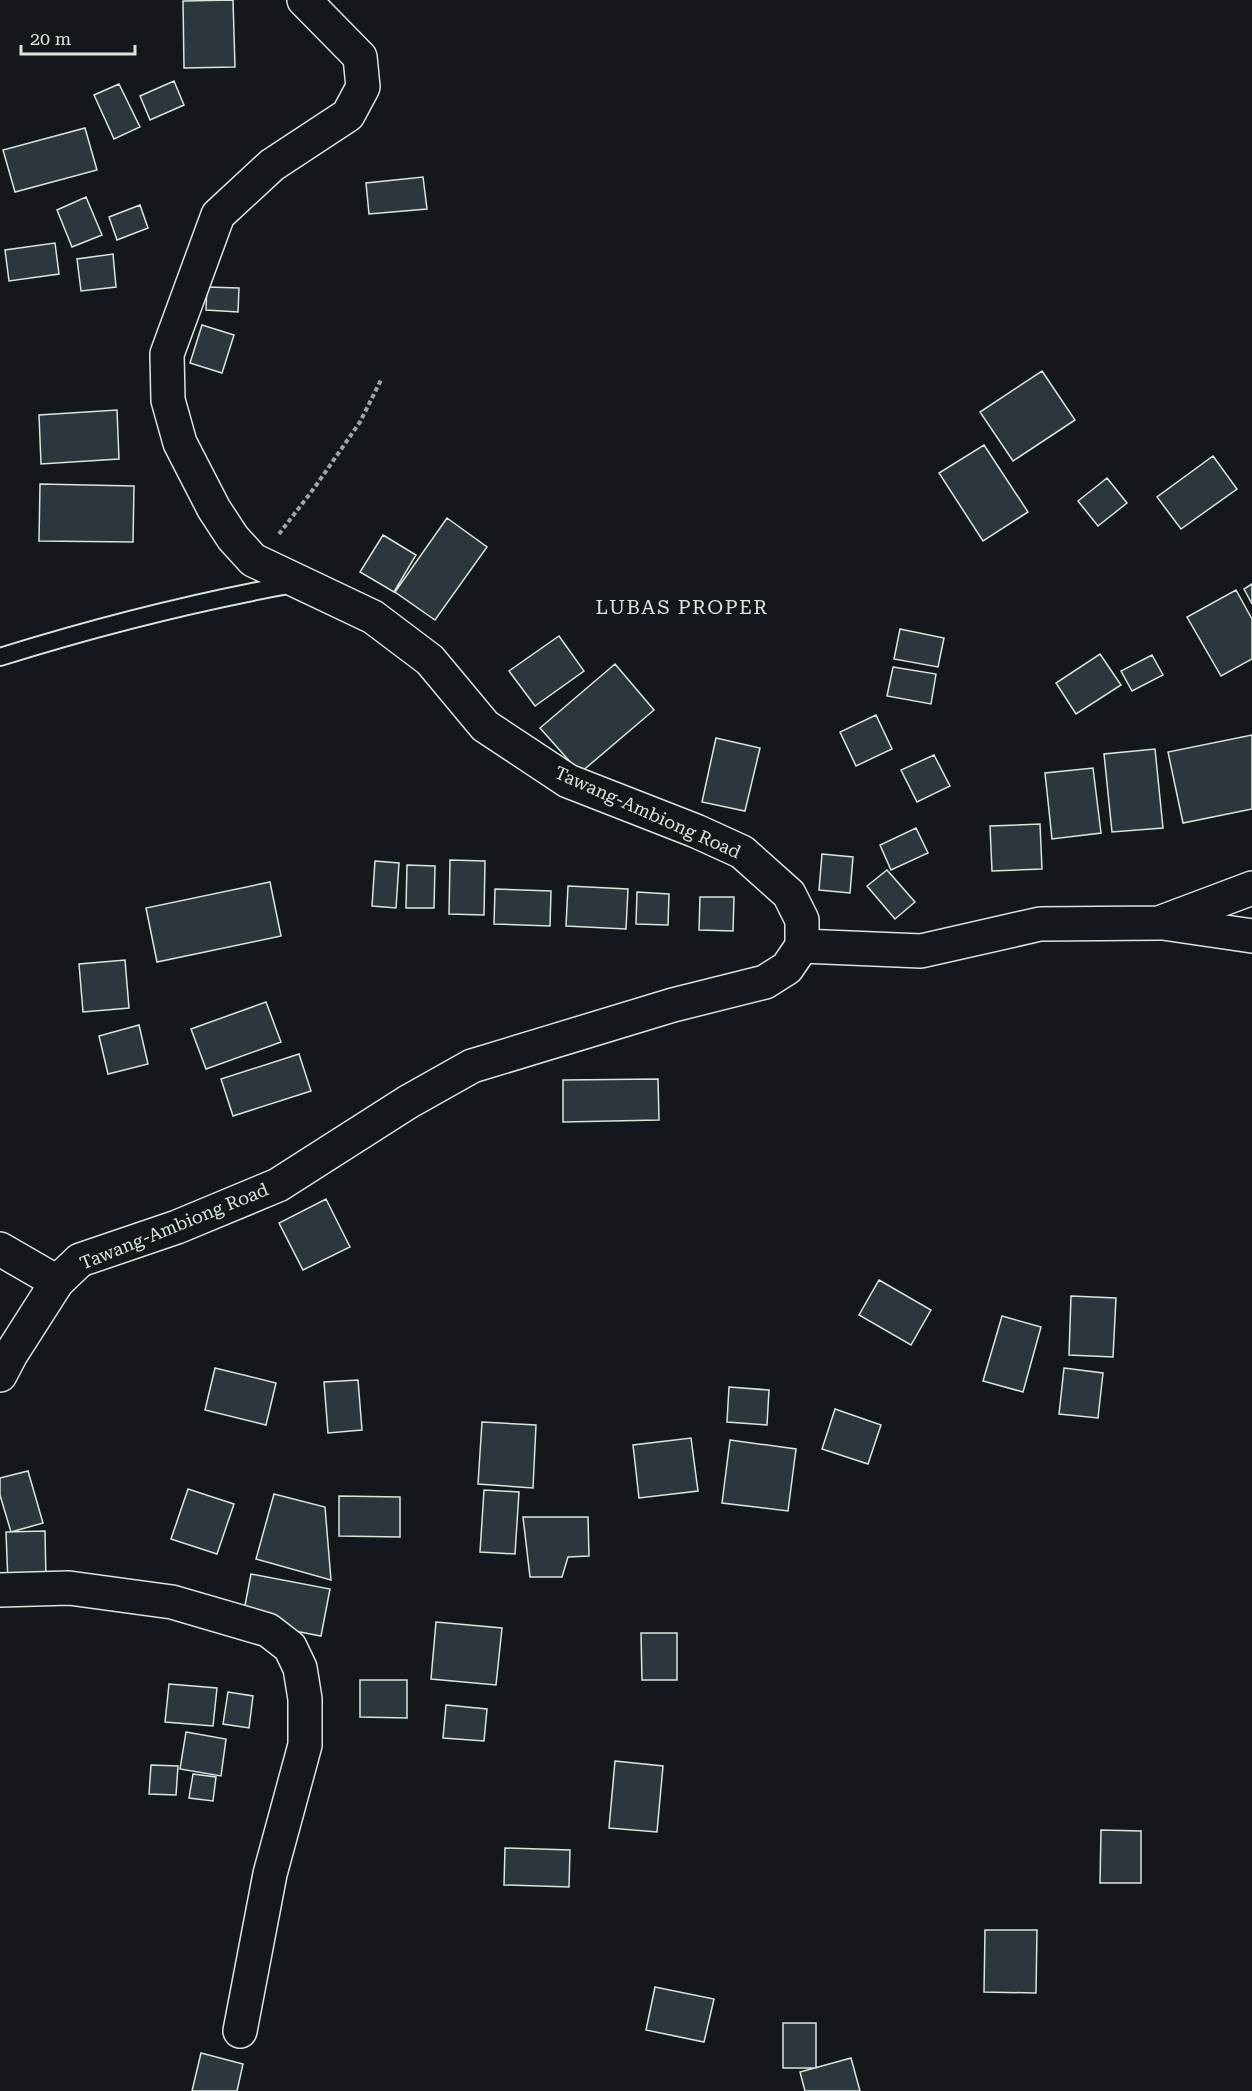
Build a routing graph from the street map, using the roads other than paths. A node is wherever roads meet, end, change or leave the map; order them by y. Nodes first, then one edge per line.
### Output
1 (304, 0) edge
2 (301, 582) junction
3 (0, 657) edge
4 (1252, 888) edge
5 (1158, 923) junction
6 (1252, 936) edge
7 (802, 946) junction
8 (0, 1249) edge
9 (57, 1282) junction
10 (0, 1375) edge
11 (0, 1590) edge
12 (240, 2031) dead end

1 - 2 main road, Tawang-Ambiong Road
2 - 3 lane
2 - 7 main road, Tawang-Ambiong Road
4 - 5 main road
5 - 6 main road
5 - 7 main road
7 - 9 main road, Tawang-Ambiong Road
8 - 9 main road
9 - 10 main road, Tawang-Ambiong Road
11 - 12 main road

